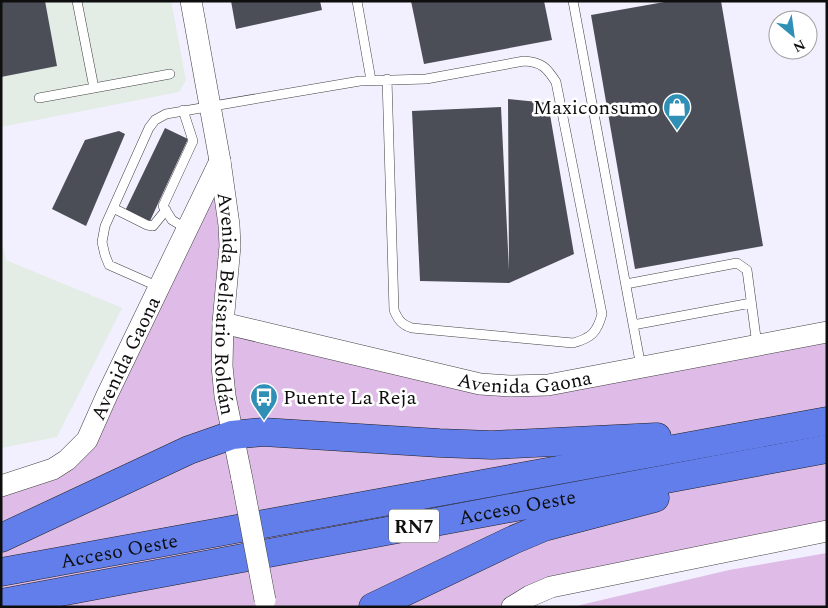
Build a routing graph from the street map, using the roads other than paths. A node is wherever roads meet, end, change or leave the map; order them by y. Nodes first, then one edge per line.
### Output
1 (77, 1) edge
2 (191, 1) edge
3 (357, 1) edge
4 (573, 1) edge
5 (170, 74) dead end
6 (388, 79) junction
7 (371, 80) junction
8 (94, 88) junction
9 (39, 98) dead end
10 (210, 106) junction
11 (184, 110) junction
12 (220, 161) junction
13 (113, 208) junction
14 (166, 210) junction
15 (187, 229) junction
16 (626, 284) junction
17 (160, 287) junction
18 (751, 303) junction
19 (223, 323) junction
20 (633, 325) junction
21 (827, 332) edge
22 (756, 345) junction
23 (641, 367) junction
24 (827, 421) edge
25 (793, 427) junction
26 (232, 435) junction
27 (827, 450) edge
28 (1, 486) edge
29 (827, 531) edge
30 (1, 538) edge
31 (1, 572) edge
32 (1, 603) edge
33 (265, 604) edge
34 (373, 607) edge
35 (512, 607) edge

1 - 8 lane
2 - 10 street, Avenida Belisario Roldán
3 - 7 lane
4 - 16 lane
5 - 8 lane
6 - 6 lane
6 - 7 lane
7 - 10 lane
8 - 9 lane
10 - 11 lane
10 - 12 street, Avenida Belisario Roldán
11 - 13 lane
11 - 14 lane
12 - 15 street, Avenida Gaona
12 - 19 street, Avenida Belisario Roldán
13 - 14 lane
13 - 17 lane
14 - 15 lane
15 - 17 street, Avenida Gaona
16 - 18 lane
16 - 20 lane
17 - 28 street, Avenida Gaona
18 - 20 lane
18 - 22 lane
19 - 23 street, Avenida Gaona
19 - 26 street, Avenida Belisario Roldán
20 - 23 lane
21 - 22 street, Avenida Gaona
22 - 23 street, Avenida Gaona
24 - 25 highway, Acceso Oeste / RN7
25 - 26 highway
25 - 31 highway, Acceso Oeste / RN7
26 - 30 highway
26 - 33 street, Avenida Belisario Roldán, bridge
27 - 32 highway, Acceso Oeste / RN7
27 - 34 highway
29 - 35 street

